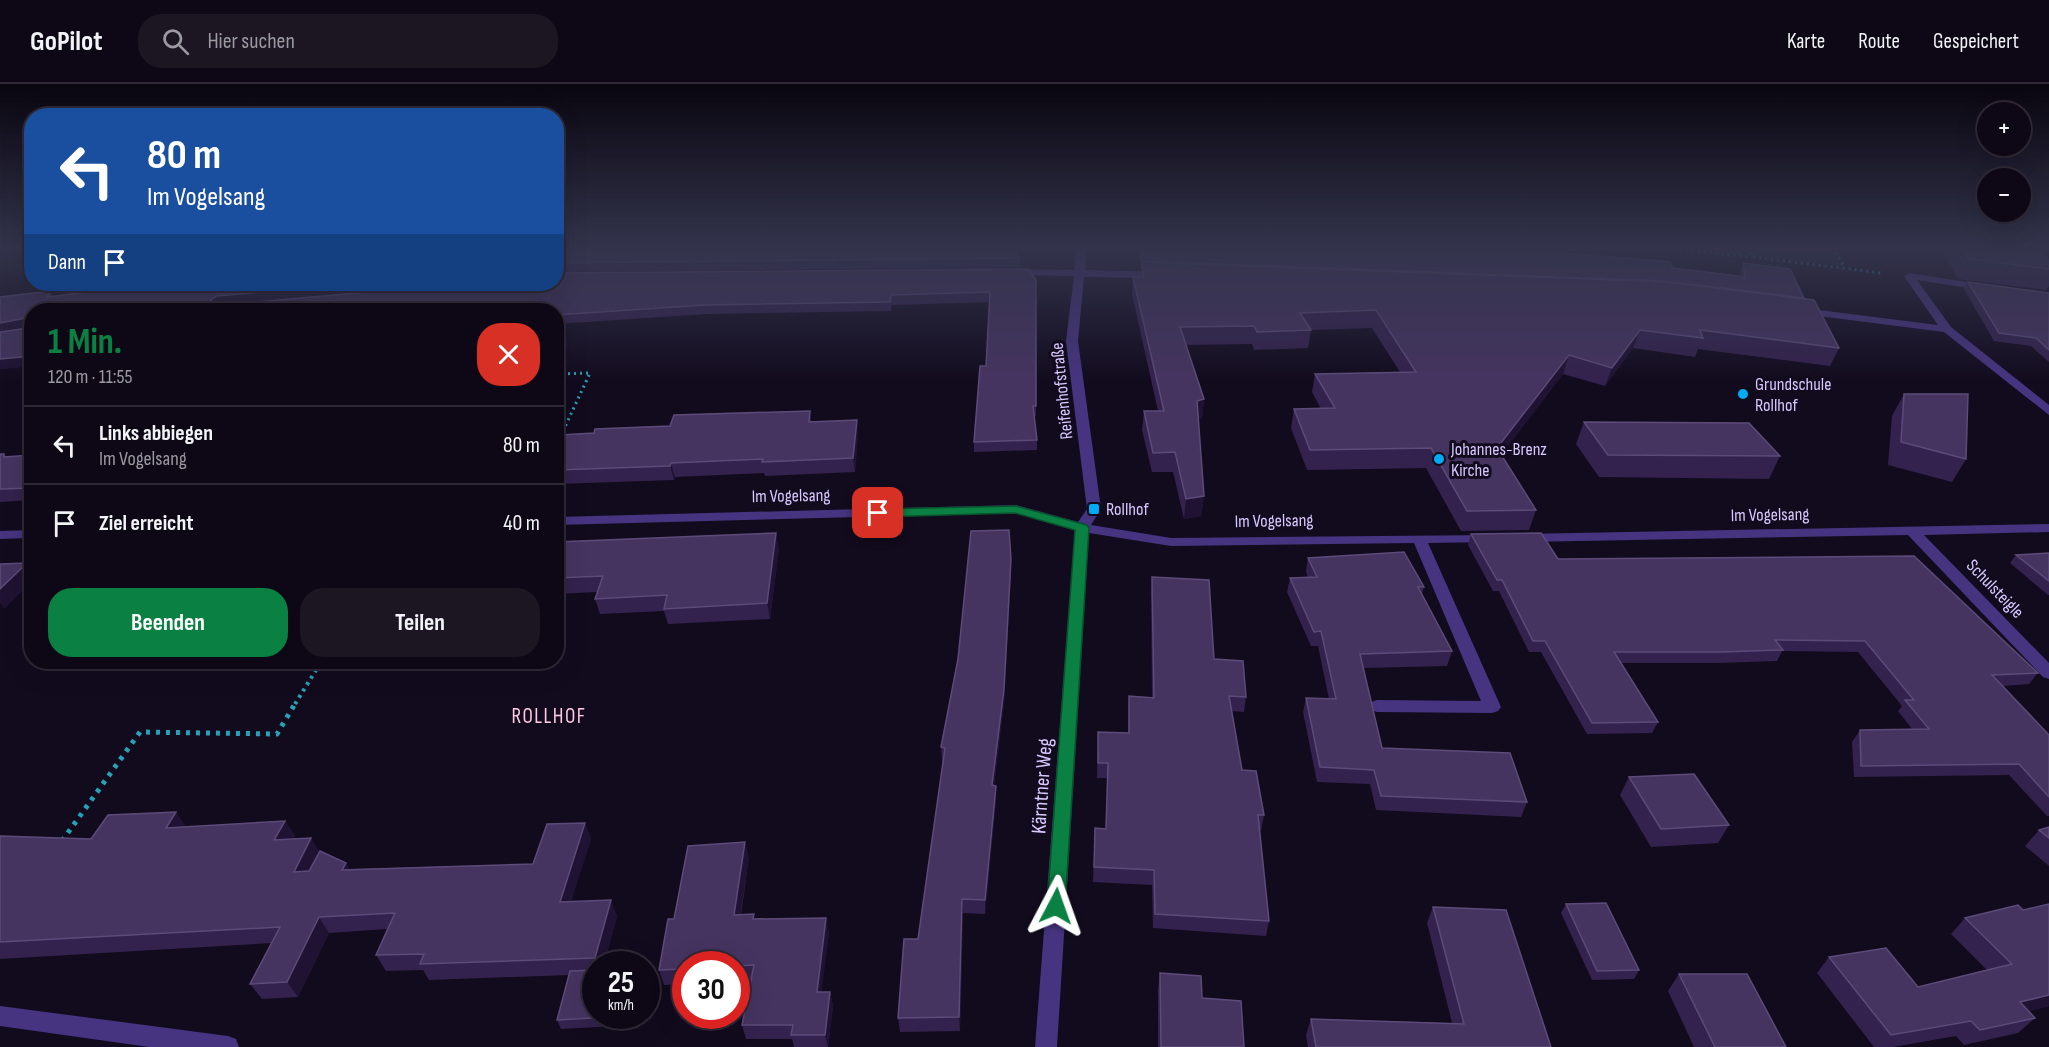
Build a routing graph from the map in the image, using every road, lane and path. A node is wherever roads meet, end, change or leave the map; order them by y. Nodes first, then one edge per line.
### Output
1 (1078, 292) edge
2 (1921, 292) edge
3 (1786, 309) edge
4 (1947, 328) junction
5 (564, 374) edge
6 (2049, 411) edge
7 (564, 430) edge
8 (564, 521) edge
9 (1082, 528) junction
10 (2049, 528) edge
11 (1913, 532) junction
12 (24, 534) edge
13 (0, 535) edge
14 (1419, 539) junction
15 (317, 669) edge
16 (2049, 673) edge
17 (1377, 706) dead end
18 (60, 844) edge
19 (0, 1016) edge
20 (228, 1047) edge
21 (1046, 1047) edge

1 - 9 street, Reifenhofstraße
2 - 4 street
3 - 4 street
4 - 6 street
5 - 7 path
8 - 9 street, Im Vogelsang
9 - 14 street, Im Vogelsang
9 - 21 street, Kärntner Weg
10 - 11 street, Im Vogelsang
11 - 14 street, Im Vogelsang
11 - 16 street, Schulsteigle
12 - 13 street
14 - 17 street
15 - 18 path
19 - 20 street

